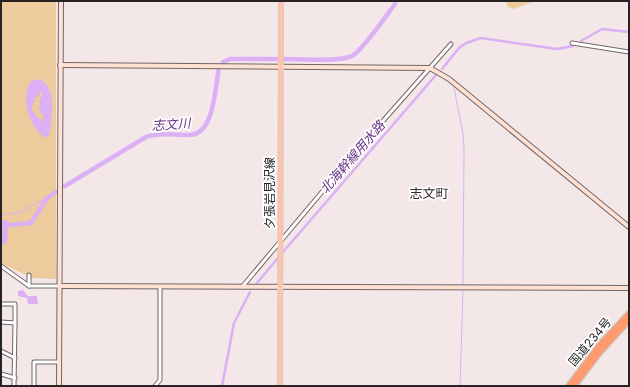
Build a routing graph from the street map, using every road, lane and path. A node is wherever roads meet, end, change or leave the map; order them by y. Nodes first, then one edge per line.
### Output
1 (61, 1) edge
2 (281, 1) edge
3 (572, 43) dead end
4 (451, 44) dead end
5 (629, 52) edge
6 (60, 65) junction
7 (281, 66) junction
8 (430, 68) junction
9 (629, 227) edge
10 (280, 241) junction
11 (1, 266) edge
12 (29, 274) dead end
13 (29, 286) junction
14 (60, 286) junction
15 (160, 287) junction
16 (242, 288) junction
17 (280, 288) junction
18 (629, 288) edge
19 (1, 304) edge
20 (629, 314) edge
21 (629, 320) edge
22 (1, 322) edge
23 (15, 323) junction
24 (1, 351) edge
25 (15, 358) junction
26 (59, 362) junction
27 (1, 374) edge
28 (15, 378) junction
29 (14, 386) edge
30 (34, 386) edge
31 (59, 386) edge
32 (155, 386) edge
33 (280, 386) edge
34 (568, 386) edge
35 (574, 386) edge

1 - 6 street
2 - 7 main road, 夕張岩見沢線
3 - 5 street
4 - 8 street
6 - 7 street
6 - 14 street
7 - 8 street
7 - 10 main road, 夕張岩見沢線
8 - 9 street
8 - 10 street
10 - 16 street
10 - 17 main road, 夕張岩見沢線
11 - 13 street
12 - 13 street
13 - 14 street
14 - 15 street
14 - 26 street
15 - 16 street
15 - 32 street
16 - 17 street
17 - 18 street
17 - 33 main road, 夕張岩見沢線
19 - 23 street
20 - 34 highway, 国道234号
21 - 35 highway, 国道234号
22 - 23 street
23 - 25 street
24 - 25 street
25 - 28 street
26 - 30 street
26 - 31 street
27 - 28 street
28 - 29 street

